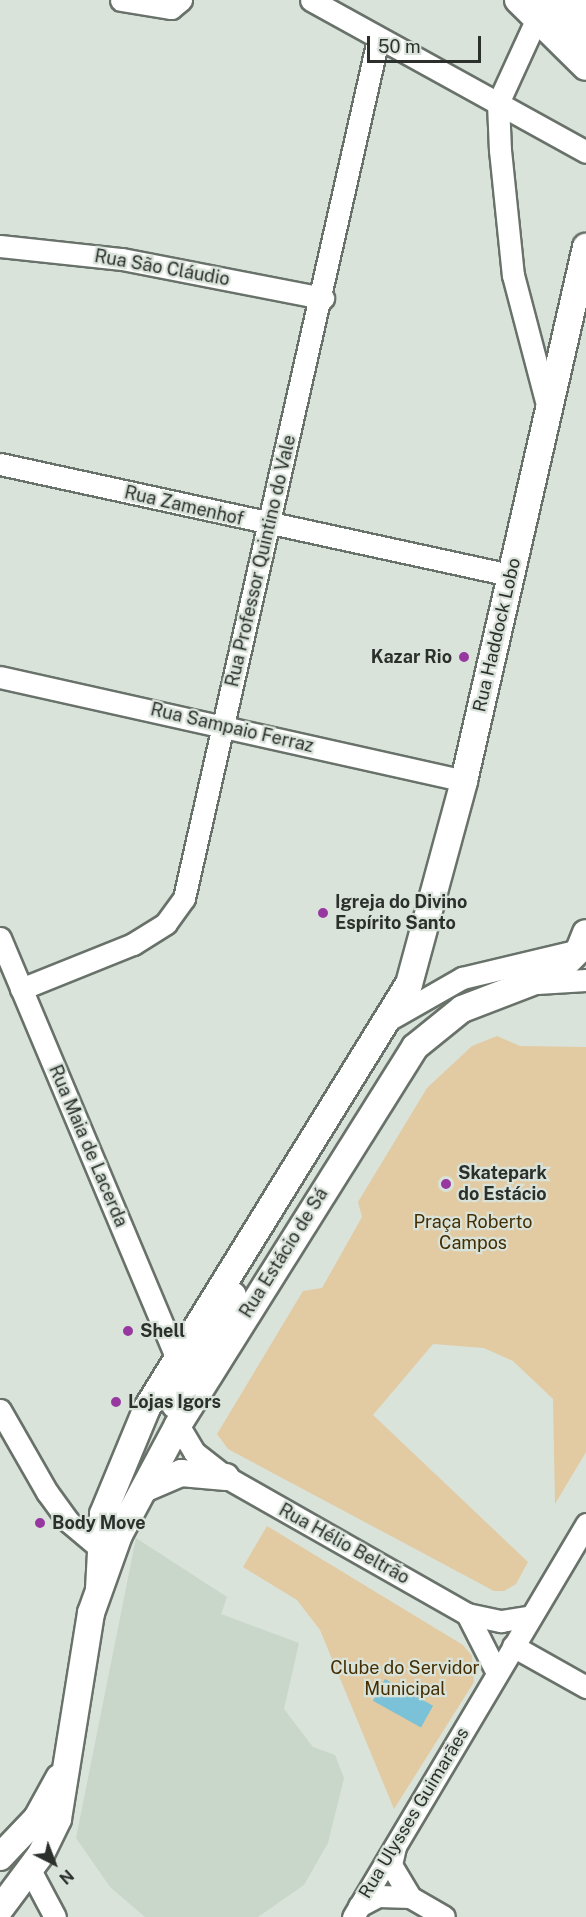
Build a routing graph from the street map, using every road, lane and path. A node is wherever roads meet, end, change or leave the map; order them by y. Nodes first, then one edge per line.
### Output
1 (121, 0) edge
2 (181, 0) edge
3 (312, 0) edge
4 (518, 0) edge
5 (570, 0) edge
6 (538, 9) edge
7 (586, 16) edge
8 (378, 39) junction
9 (586, 45) edge
10 (586, 67) edge
11 (498, 103) junction
12 (586, 152) edge
13 (0, 246) edge
14 (586, 246) edge
15 (323, 298) junction
16 (549, 411) junction
17 (0, 464) edge
18 (270, 525) junction
19 (510, 575) junction
20 (0, 677) edge
21 (224, 725) junction
22 (464, 781) junction
23 (0, 938) edge
24 (584, 943) edge
25 (586, 980) edge
26 (537, 983) junction
27 (21, 989) junction
28 (392, 1018) junction
29 (257, 1233) junction
30 (175, 1355) junction
31 (0, 1410) edge
32 (178, 1425) junction
33 (226, 1477) junction
34 (146, 1488) junction
35 (586, 1524) edge
36 (98, 1546) junction
37 (99, 1589) junction
38 (467, 1614) junction
39 (531, 1616) junction
40 (513, 1646) junction
41 (497, 1673) junction
42 (586, 1687) edge
43 (65, 1767) junction
44 (395, 1845) junction
45 (0, 1857) edge
46 (30, 1870) junction
47 (410, 1898) junction
48 (0, 1909) edge
49 (356, 1911) edge
50 (56, 1917) edge
51 (444, 1917) edge

1 - 2 street
3 - 8 street
4 - 6 main road
5 - 7 highway
6 - 9 highway
6 - 10 main road
6 - 11 street
8 - 11 street
8 - 15 street, Rua Professor Quintino do Vale
11 - 12 street
11 - 16 street
13 - 15 street, Rua São Cláudio
14 - 16 main road, Rua Haddock Lobo
15 - 18 street, Rua Professor Quintino do Vale
16 - 19 main road, Rua Haddock Lobo
17 - 18 street, Rua Zamenhof
18 - 19 street, Rua Zamenhof
18 - 21 street, Rua Professor Quintino do Vale
19 - 22 main road, Rua Haddock Lobo
20 - 21 street, Rua Sampaio Ferraz
21 - 22 street, Rua Sampaio Ferraz
21 - 27 street, Rua Professor Quintino do Vale
22 - 28 main road, Rua Haddock Lobo
23 - 27 street, Rua Maia de Lacerda
24 - 26 main road, Rua Estácio de Sá
24 - 28 street
25 - 26 street
26 - 32 main road, Rua Estácio de Sá
27 - 30 street, Rua Maia de Lacerda
28 - 29 main road, Rua Estácio de Sá
29 - 30 main road, Rua Estácio de Sá
29 - 32 main road
30 - 36 main road, Rua Estácio de Sá
31 - 36 street
32 - 33 street, Rua Hélio Beltrão
32 - 34 main road, Rua Estácio de Sá
33 - 34 main road
33 - 38 street, Rua Hélio Beltrão
34 - 37 main road, Rua Estácio de Sá
35 - 39 street, Rua Ulysses Guimarães
36 - 37 main road, Rua Estácio de Sá
37 - 43 main road, Rua Estácio de Sá
38 - 39 street, Rua Hélio Beltrão
38 - 41 street
39 - 40 street, Rua Ulysses Guimarães
40 - 41 street, Rua Ulysses Guimarães
40 - 42 street
41 - 44 street, Rua Ulysses Guimarães
43 - 45 main road
43 - 46 main road, Rua Estácio de Sá
44 - 47 street
44 - 49 street, Rua Ulysses Guimarães
46 - 48 main road, Rua Estácio de Sá
46 - 50 street
47 - 49 street
47 - 51 street

